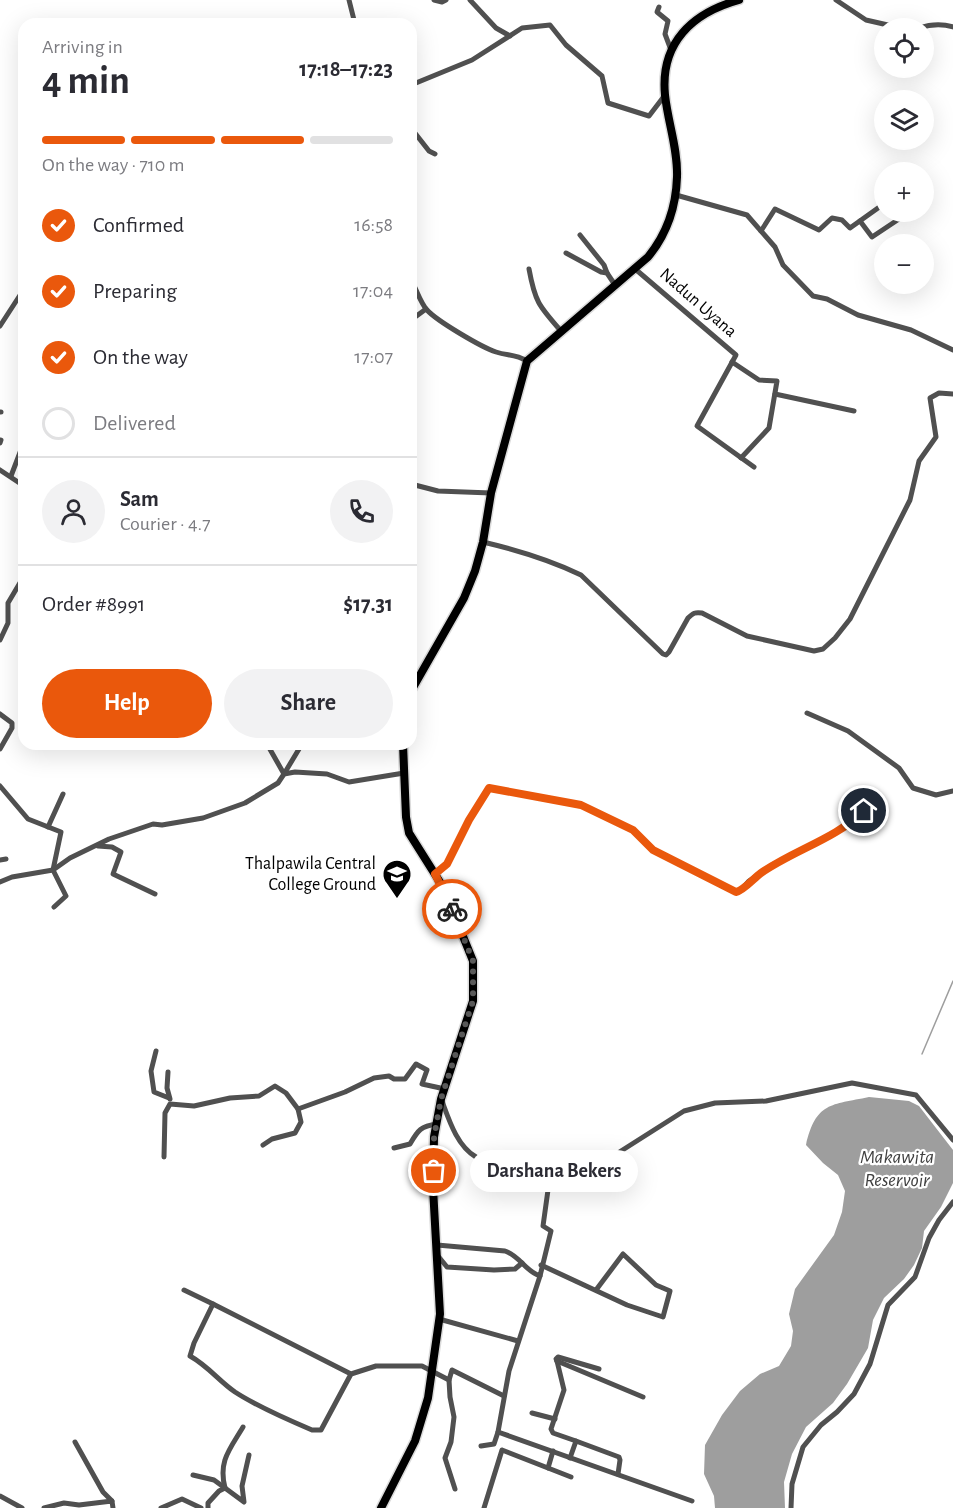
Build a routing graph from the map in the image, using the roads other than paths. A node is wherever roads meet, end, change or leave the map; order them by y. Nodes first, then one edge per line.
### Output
1 (349, 0) edge
2 (434, 0) edge
3 (446, 0) edge
4 (471, 0) edge
5 (739, 0) edge
6 (836, 0) edge
7 (659, 8) dead end
8 (354, 18) edge
9 (874, 22) edge
10 (934, 25) edge
11 (953, 27) edge
12 (510, 36) junction
13 (671, 51) junction
14 (417, 83) edge
15 (665, 95) junction
16 (417, 135) edge
17 (435, 154) dead end
18 (676, 195) junction
19 (874, 210) edge
20 (860, 220) junction
21 (894, 222) edge
22 (761, 231) junction
23 (580, 235) dead end
24 (566, 253) dead end
25 (529, 268) dead end
26 (634, 268) junction
27 (607, 273) junction
28 (615, 285) junction
29 (417, 292) edge
30 (18, 298) edge
31 (426, 309) junction
32 (417, 316) edge
33 (0, 326) edge
34 (561, 331) junction
35 (953, 350) edge
36 (527, 361) junction
37 (732, 362) junction
38 (775, 394) junction
39 (953, 394) edge
40 (854, 411) dead end
41 (18, 458) edge
42 (741, 458) junction
43 (754, 467) dead end
44 (0, 470) edge
45 (11, 476) junction
46 (18, 481) edge
47 (417, 486) edge
48 (491, 493) junction
49 (483, 542) junction
50 (18, 587) edge
51 (0, 640) edge
52 (418, 678) edge
53 (807, 713) dead end
54 (0, 714) edge
55 (0, 749) edge
56 (270, 750) edge
57 (298, 750) edge
58 (403, 750) edge
59 (405, 773) junction
60 (284, 774) junction
61 (0, 786) edge
62 (953, 791) edge
63 (63, 794) dead end
64 (876, 800) dead end
65 (48, 827) junction
66 (96, 846) junction
67 (54, 870) junction
68 (435, 874) junction
69 (0, 882) edge
70 (155, 894) dead end
71 (54, 907) dead end
72 (156, 1052) dead end
73 (168, 1071) dead end
74 (444, 1089) junction
75 (441, 1099) junction
76 (170, 1101) junction
77 (298, 1109) junction
78 (437, 1124) junction
79 (953, 1140) edge
80 (263, 1145) dead end
81 (394, 1148) dead end
82 (164, 1157) dead end
83 (548, 1190) junction
84 (953, 1202) edge
85 (437, 1245) junction
86 (438, 1255) junction
87 (522, 1263) junction
88 (541, 1265) junction
89 (540, 1276) junction
90 (184, 1290) dead end
91 (596, 1290) dead end
92 (213, 1304) junction
93 (440, 1319) junction
94 (518, 1341) junction
95 (556, 1361) junction
96 (599, 1369) dead end
97 (432, 1371) junction
98 (351, 1374) junction
99 (449, 1380) junction
100 (504, 1396) junction
101 (643, 1397) dead end
102 (532, 1413) dead end
103 (555, 1419) junction
104 (243, 1427) dead end
105 (498, 1432) junction
106 (576, 1441) junction
107 (75, 1442) dead end
108 (481, 1446) dead end
109 (553, 1451) junction
110 (249, 1455) dead end
111 (570, 1458) junction
112 (548, 1468) junction
113 (618, 1474) junction
114 (193, 1475) dead end
115 (571, 1477) dead end
116 (225, 1488) junction
117 (455, 1489) dead end
118 (0, 1496) edge
119 (692, 1501) dead end
120 (113, 1505) edge
121 (22, 1508) edge
122 (44, 1508) edge
123 (161, 1508) edge
124 (201, 1508) edge
125 (208, 1508) edge
126 (381, 1508) edge
127 (484, 1508) edge
128 (791, 1508) edge

1 - 8 street
2 - 3 street
4 - 12 street
5 - 13 main road
6 - 9 street
7 - 13 street
10 - 11 street
12 - 14 street
12 - 15 street
13 - 15 main road
15 - 18 main road
16 - 17 street
18 - 22 street
18 - 26 main road
19 - 20 street
20 - 21 street
20 - 22 street
22 - 35 street
23 - 27 street
24 - 27 street
25 - 34 street
26 - 28 main road
26 - 37 street, Nadun Uyana
27 - 28 street
28 - 34 main road
29 - 31 street
30 - 33 street
31 - 32 street
31 - 36 street
34 - 36 main road
36 - 48 main road
37 - 38 street
37 - 42 street, Nadun Uyana
38 - 40 street
38 - 42 street
39 - 49 street
41 - 45 street
42 - 43 street
44 - 45 street
45 - 46 street
47 - 48 street
48 - 49 main road
49 - 52 main road
50 - 51 street
53 - 62 street
54 - 55 street
56 - 60 street
57 - 60 street
58 - 59 main road
59 - 60 street
59 - 68 main road
60 - 66 street
61 - 65 street
63 - 65 street
64 - 68 street
65 - 67 street
66 - 67 street
66 - 70 street
67 - 69 street
67 - 71 street
68 - 74 main road
72 - 76 street
73 - 76 street
74 - 75 main road
74 - 77 street
75 - 78 main road
75 - 83 street
76 - 77 street
76 - 82 street
77 - 80 street
78 - 81 street
78 - 85 main road
79 - 83 street
83 - 88 street
84 - 128 street
85 - 86 main road
85 - 87 street
86 - 87 street
86 - 93 main road
87 - 89 street
88 - 89 street
88 - 91 street
89 - 94 street
90 - 92 street
92 - 98 street
92 - 98 street
93 - 94 street
93 - 97 main road
94 - 100 street
95 - 96 street
95 - 101 street
95 - 103 street
97 - 98 street
97 - 99 street
97 - 126 main road
99 - 100 street
99 - 117 street
100 - 105 street
102 - 103 street
103 - 106 street
104 - 116 street
105 - 108 street
105 - 109 street
106 - 111 street
106 - 113 street
107 - 120 street
109 - 111 street
109 - 112 street
110 - 116 street
111 - 113 street
112 - 115 street
112 - 127 street
113 - 119 street
114 - 116 street
116 - 125 street
118 - 121 street
120 - 122 street
123 - 124 street

